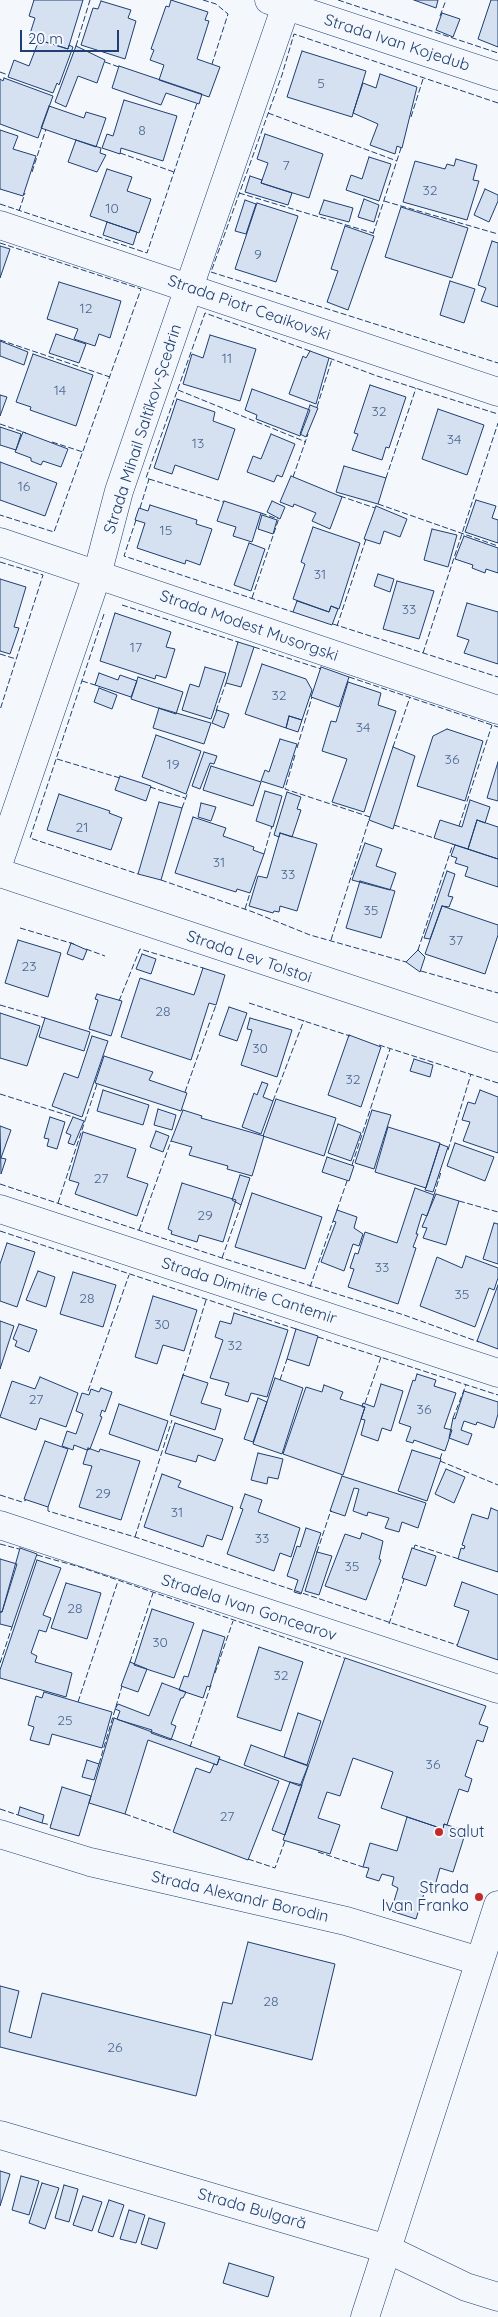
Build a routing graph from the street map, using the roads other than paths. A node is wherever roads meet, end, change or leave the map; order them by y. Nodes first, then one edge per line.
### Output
1 (281, 2) edge
2 (498, 76) edge
3 (0, 225) edge
4 (189, 288) junction
5 (498, 392) edge
6 (0, 542) edge
7 (97, 575) junction
8 (498, 710) edge
9 (0, 859) edge
10 (0, 873) edge
11 (498, 1038) edge
12 (0, 1209) edge
13 (498, 1373) edge
14 (0, 1525) edge
15 (498, 1689) edge
16 (0, 1834) edge
17 (498, 1905) edge
18 (479, 1961) junction
19 (0, 2135) edge
20 (388, 2249) junction
21 (498, 2297) edge
22 (366, 2317) edge

1 - 2 street, Strada Ivan Kojedub
1 - 4 street, Strada Mihail Saltîkov-Șcedrin
3 - 4 street, Strada Piotr Ceaikovski
4 - 5 street, Strada Piotr Ceaikovski
4 - 7 street, Strada Mihail Saltîkov-Șcedrin
6 - 7 street, Strada Modest Musorgski
7 - 8 street, Strada Modest Musorgski
7 - 9 street, Strada Mihail Saltîkov-Șcedrin
10 - 11 street, Strada Lev Tolstoi
12 - 13 street, Strada Dimitrie Cantemir
14 - 15 street, Stradela Ivan Goncearov
16 - 18 street, Strada Alexandr Borodin
17 - 18 street
18 - 20 street
19 - 20 street, Strada Bulgară
20 - 21 street, Strada Bulgară
20 - 22 street

